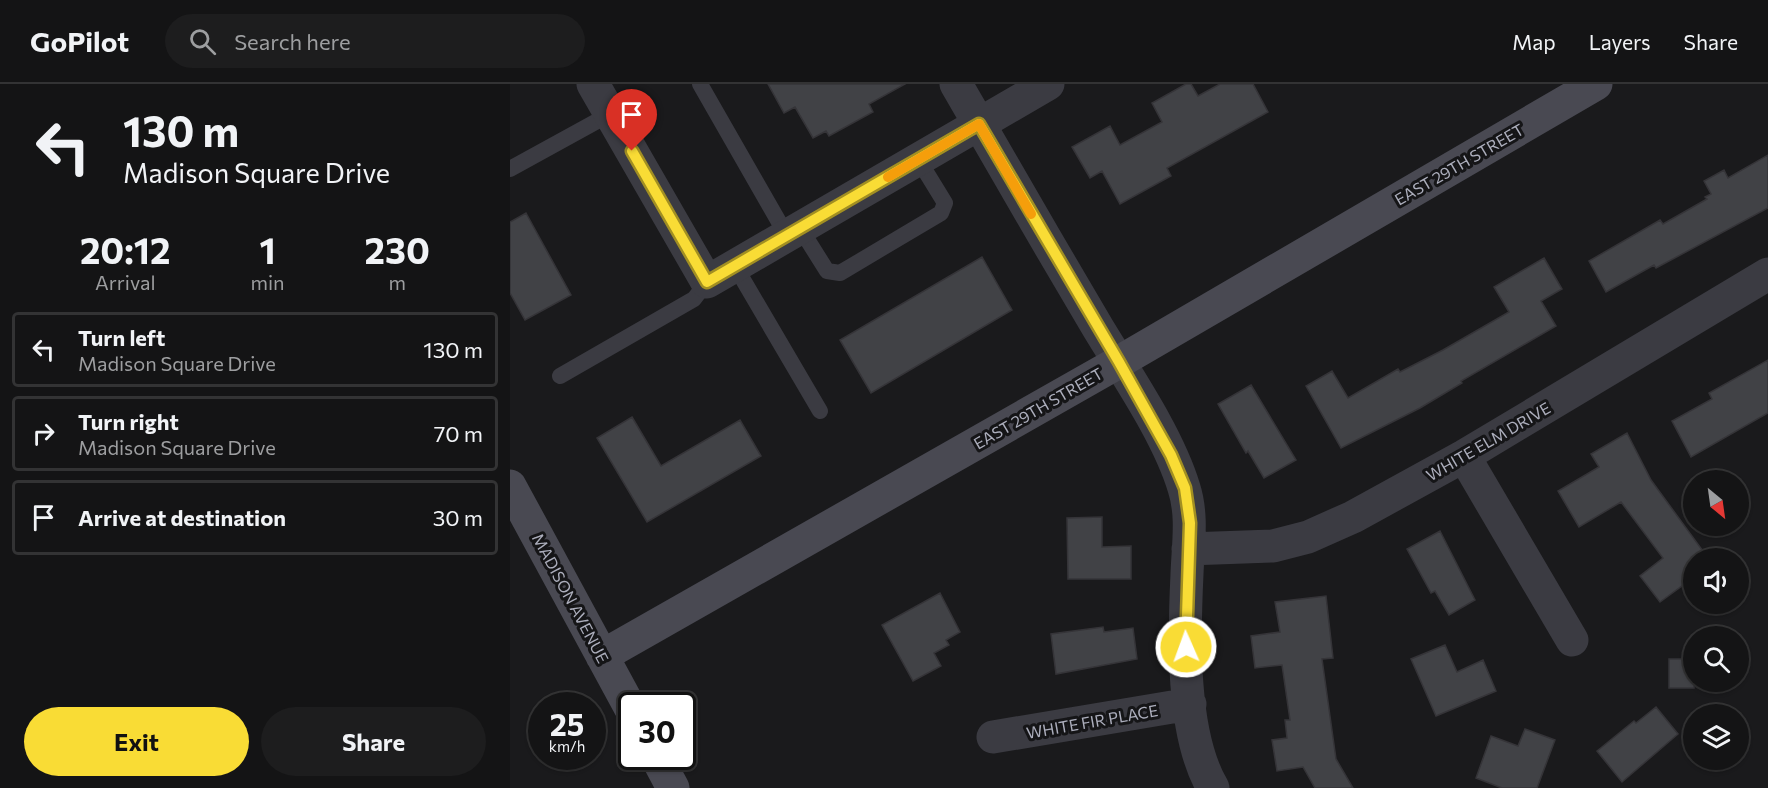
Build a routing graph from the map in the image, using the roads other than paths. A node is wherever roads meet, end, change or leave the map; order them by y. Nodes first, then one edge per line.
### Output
1 (593, 84) edge
2 (700, 84) edge
3 (956, 84) edge
4 (1048, 84) edge
5 (1596, 84) edge
6 (610, 114) junction
7 (979, 124) junction
8 (918, 159) junction
9 (510, 169) edge
10 (794, 232) junction
11 (735, 266) junction
12 (1768, 274) edge
13 (707, 282) junction
14 (1119, 362) junction
15 (560, 376) dead end
16 (820, 411) dead end
17 (1464, 456) junction
18 (510, 486) edge
19 (1188, 549) junction
20 (1572, 640) dead end
21 (602, 656) junction
22 (622, 692) edge
23 (1190, 704) junction
24 (993, 737) dead end
25 (663, 770) edge
26 (673, 788) edge
27 (1213, 788) edge

1 - 6 street
2 - 10 lane
3 - 7 street
4 - 7 street
5 - 14 main road, EAST 29TH STREET
6 - 9 lane
6 - 13 street
7 - 8 street
7 - 14 street
8 - 10 street
8 - 10 lane
10 - 11 street
11 - 13 street
11 - 16 lane
12 - 17 street, WHITE ELM DRIVE
13 - 15 lane
14 - 19 street
14 - 21 main road, EAST 29TH STREET
17 - 19 street, WHITE ELM DRIVE
17 - 20 street
18 - 21 main road, MADISON AVENUE
19 - 23 street
21 - 22 main road, MADISON AVENUE
23 - 24 street, WHITE FIR PLACE
23 - 27 street
25 - 26 main road

